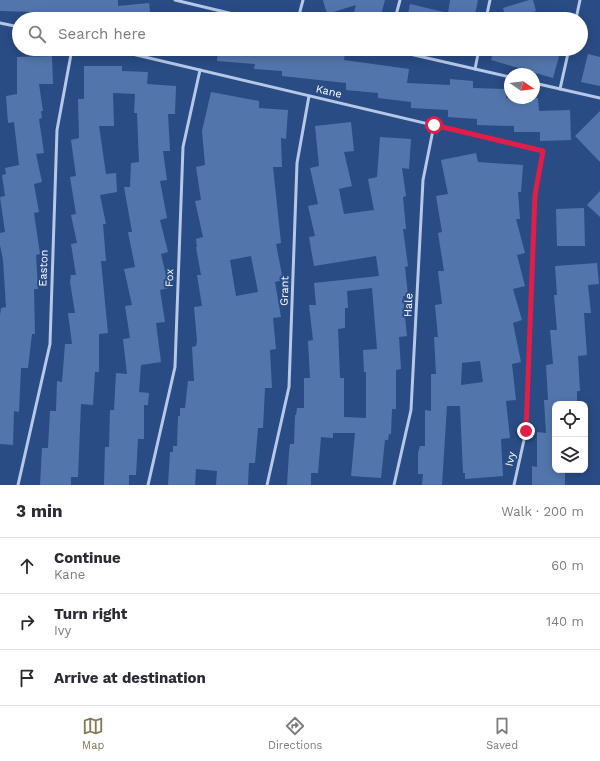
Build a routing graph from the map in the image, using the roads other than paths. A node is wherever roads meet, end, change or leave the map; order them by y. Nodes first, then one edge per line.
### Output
1 (175, 0) edge
2 (302, 0) edge
3 (400, 0) edge
4 (490, 0) edge
5 (580, 0) edge
6 (225, 12) edge
7 (299, 12) edge
8 (397, 12) edge
9 (487, 12) edge
10 (577, 12) edge
11 (0, 23) edge
12 (12, 26) edge
13 (71, 56) edge
14 (141, 56) edge
15 (418, 56) edge
16 (478, 56) edge
17 (567, 56) edge
18 (475, 69) junction
19 (200, 70) junction
20 (504, 76) edge
21 (540, 84) edge
22 (560, 89) junction
23 (309, 96) junction
24 (600, 98) edge
25 (434, 125) junction
26 (543, 151) joint
27 (18, 485) edge
28 (148, 485) edge
29 (267, 485) edge
30 (394, 485) edge
31 (514, 485) edge

1 - 6 lane
2 - 7 lane
3 - 8 lane
4 - 9 lane
5 - 10 lane
11 - 12 lane
13 - 27 lane, Easton
14 - 19 lane, Kane
15 - 18 lane
16 - 18 lane
17 - 22 lane
18 - 20 lane
19 - 23 lane, Kane
19 - 28 lane, Fox
21 - 22 lane
22 - 24 lane
23 - 25 lane, Kane
23 - 29 lane, Grant
25 - 26 lane, Kane
25 - 30 lane, Hale
26 - 31 lane, Ivy

